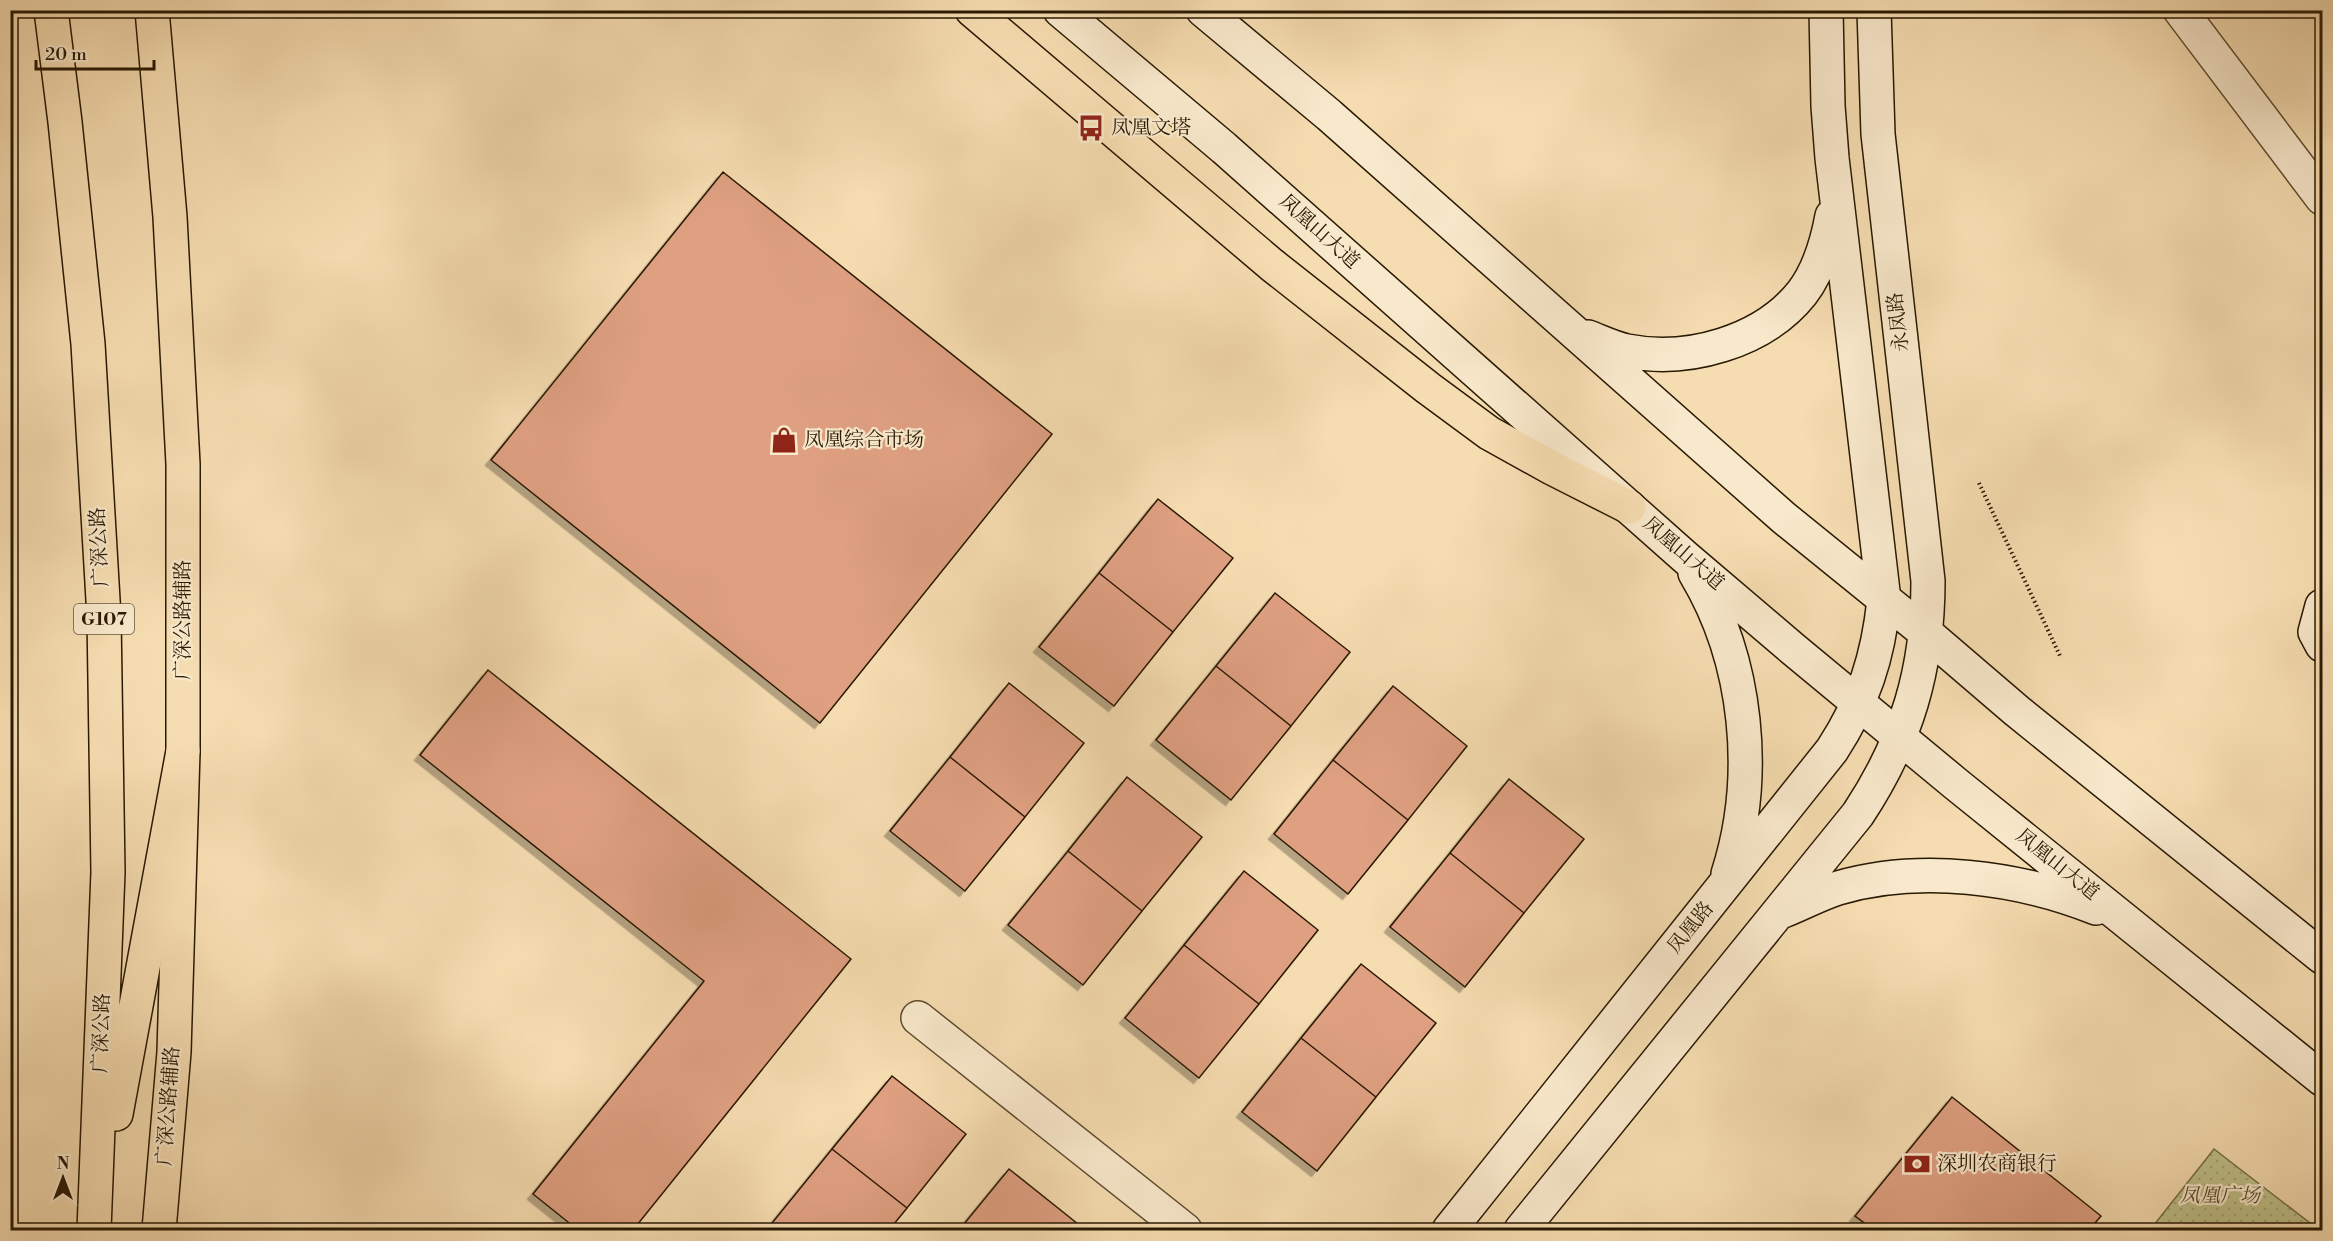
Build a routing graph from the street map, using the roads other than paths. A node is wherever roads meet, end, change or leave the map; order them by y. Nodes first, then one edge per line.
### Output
1 (51, 10) edge
2 (152, 10) edge
3 (972, 10) edge
4 (1060, 10) edge
5 (1203, 10) edge
6 (1827, 10) edge
7 (1874, 10) edge
8 (2180, 10) edge
9 (1835, 189) junction
10 (2322, 198) edge
11 (1572, 331) junction
12 (1629, 507) junction
13 (1685, 556) junction
14 (1884, 600) junction
15 (2322, 606) edge
16 (1926, 633) junction
17 (2322, 645) edge
18 (1859, 702) junction
19 (1900, 737) junction
20 (183, 751) junction
21 (1724, 886) junction
22 (1778, 913) junction
23 (2124, 919) junction
24 (2322, 957) edge
25 (918, 1018) dead end
26 (2322, 1079) edge
27 (94, 1229) edge
28 (159, 1230) edge
29 (1185, 1230) edge
30 (1449, 1230) edge
31 (1521, 1230) edge

1 - 27 main road, 广深公路 / G107
2 - 20 main road, 广深公路辅路
3 - 12 main road
4 - 12 main road, 凤凰山大道
5 - 11 main road
6 - 9 main road
7 - 16 main road, 永凤路
8 - 10 main road
9 - 11 main road
9 - 14 main road
11 - 14 main road
12 - 13 main road, 凤凰山大道
13 - 18 main road, 凤凰山大道
13 - 21 main road
14 - 16 main road
14 - 18 main road, 凤凰路
15 - 17 main road
16 - 19 main road
16 - 24 main road
18 - 19 main road, 凤凰山大道
18 - 21 main road, 凤凰路
19 - 22 main road
19 - 23 main road, 凤凰山大道
20 - 27 main road
20 - 28 main road, 广深公路辅路
21 - 30 main road, 凤凰路
22 - 23 main road
22 - 31 main road
23 - 26 main road, 凤凰山大道
25 - 29 main road

